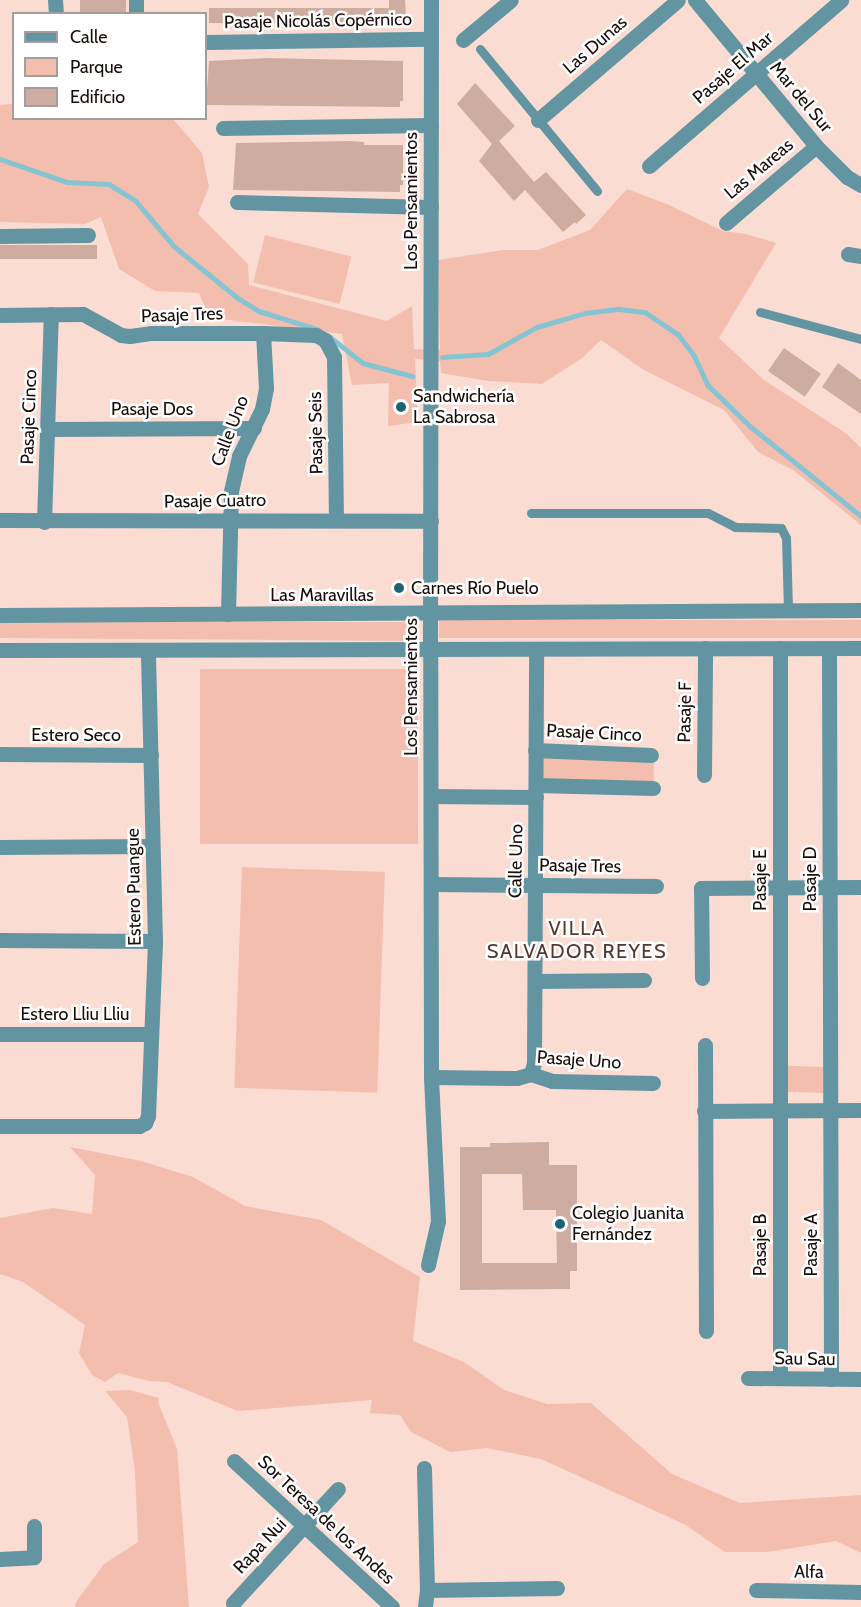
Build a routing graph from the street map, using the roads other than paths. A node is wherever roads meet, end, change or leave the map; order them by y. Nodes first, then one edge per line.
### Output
1 (431, 0) edge
2 (511, 0) edge
3 (678, 0) edge
4 (694, 0) edge
5 (842, 0) edge
6 (431, 39) junction
7 (463, 40) dead end
8 (207, 42) edge
9 (480, 49) dead end
10 (756, 74) junction
11 (538, 120) junction
12 (431, 124) junction
13 (223, 128) dead end
14 (816, 146) junction
15 (649, 166) dead end
16 (861, 185) edge
17 (597, 191) dead end
18 (237, 202) dead end
19 (431, 207) junction
20 (726, 223) dead end
21 (88, 235) dead end
22 (0, 236) edge
23 (760, 312) dead end
24 (51, 314) junction
25 (0, 315) edge
26 (263, 333) junction
27 (861, 339) edge
28 (330, 346) joint
29 (254, 428) junction
30 (49, 429) junction
31 (531, 513) dead end
32 (336, 519) junction
33 (0, 520) edge
34 (228, 520) junction
35 (430, 521) junction
36 (44, 522) junction
37 (861, 610) edge
38 (788, 611) junction
39 (228, 614) junction
40 (430, 614) junction
41 (0, 615) edge
42 (705, 648) junction
43 (780, 648) junction
44 (829, 648) junction
45 (861, 648) edge
46 (430, 649) junction
47 (536, 649) junction
48 (0, 650) edge
49 (148, 650) junction
50 (535, 750) junction
51 (0, 754) edge
52 (651, 755) dead end
53 (152, 756) junction
54 (704, 776) dead end
55 (652, 788) dead end
56 (536, 791) junction
57 (431, 796) junction
58 (152, 846) junction
59 (0, 847) edge
60 (432, 884) junction
61 (535, 884) junction
62 (656, 886) dead end
63 (829, 887) junction
64 (861, 887) edge
65 (779, 888) junction
66 (0, 940) edge
67 (155, 941) junction
68 (702, 978) dead end
69 (644, 980) dead end
70 (535, 981) junction
71 (0, 1034) edge
72 (151, 1034) junction
73 (705, 1045) dead end
74 (531, 1074) junction
75 (431, 1077) junction
76 (653, 1083) dead end
77 (829, 1110) junction
78 (861, 1110) edge
79 (704, 1111) junction
80 (779, 1111) junction
81 (0, 1126) edge
82 (428, 1265) dead end
83 (706, 1331) dead end
84 (748, 1378) dead end
85 (780, 1378) junction
86 (831, 1379) junction
87 (861, 1379) edge
88 (234, 1461) dead end
89 (424, 1468) dead end
90 (338, 1489) dead end
91 (34, 1526) dead end
92 (306, 1526) junction
93 (0, 1559) edge
94 (557, 1588) dead end
95 (428, 1590) junction
96 (756, 1590) dead end
97 (861, 1592) edge
98 (233, 1603) dead end
99 (392, 1607) edge
100 (425, 1607) edge

1 - 6 street, Los Pensamientos
2 - 7 street
3 - 11 street, Las Dunas
4 - 10 street, Mar del Sur
5 - 10 street, Pasaje El Mar
6 - 8 street, Pasaje Nicolás Copérnico
6 - 12 street, Los Pensamientos
9 - 11 lane
10 - 14 street, Mar del Sur
10 - 15 street, Pasaje El Mar
11 - 17 lane
12 - 13 street
12 - 19 street, Los Pensamientos
14 - 16 street, Mar del Sur
14 - 20 street, Las Mareas
18 - 19 street
19 - 35 street, Los Pensamientos
21 - 22 street
23 - 27 lane
24 - 25 street, Pasaje Tres
24 - 26 street, Pasaje Tres
24 - 30 street, Pasaje Cinco
26 - 28 street, Pasaje Tres
26 - 29 street, Calle Uno
28 - 32 street, Pasaje Seis
29 - 30 street, Pasaje Dos
29 - 34 street, Calle Uno
30 - 36 street, Pasaje Cinco
31 - 38 lane
32 - 34 street, Pasaje Cuatro
32 - 35 street, Pasaje Cuatro
33 - 36 street, Pasaje Cuatro
34 - 36 street, Pasaje Cuatro
34 - 39 street, Calle Uno
35 - 40 street, Los Pensamientos
37 - 38 street, Las Maravillas
38 - 40 street, Las Maravillas
39 - 40 street, Las Maravillas
39 - 41 street, Las Maravillas
40 - 46 street, Los Pensamientos
42 - 43 street
42 - 47 street
42 - 54 street, Pasaje F
43 - 44 street
43 - 65 street, Pasaje E
44 - 45 street
44 - 63 street, Pasaje D
46 - 47 street
46 - 49 street
46 - 57 street, Los Pensamientos
47 - 50 street, Calle Uno
48 - 49 street
49 - 53 street, Estero Puangue
50 - 52 street, Pasaje Cinco
50 - 56 street, Calle Uno
51 - 53 street, Estero Seco
53 - 58 street, Estero Puangue
55 - 56 street
56 - 57 street
56 - 61 street, Calle Uno
57 - 60 street, Los Pensamientos
58 - 59 street
58 - 67 street, Estero Puangue
60 - 61 street, Pasaje Tres
60 - 75 street, Los Pensamientos
61 - 62 street, Pasaje Tres
61 - 70 street, Calle Uno
63 - 64 street
63 - 65 street
63 - 77 street, Pasaje D
65 - 68 street
65 - 80 street, Pasaje E
66 - 67 street
67 - 72 street, Estero Puangue
69 - 70 street
70 - 74 street, Calle Uno
71 - 72 street, Estero Lliu Lliu
72 - 81 street, Estero Puangue
73 - 79 street
74 - 75 street, Pasaje Uno
74 - 76 street, Pasaje Uno
75 - 82 street, Los Pensamientos
77 - 78 street
77 - 80 street
77 - 86 street, Pasaje A
79 - 80 street
79 - 83 street
80 - 85 street, Pasaje B
84 - 85 street, Sau Sau
85 - 86 street, Sau Sau
86 - 87 street, Sau Sau
88 - 92 street, Sor Teresa de los Andes
89 - 95 street
90 - 92 street, Rapa Nui
91 - 93 street
92 - 98 street, Rapa Nui
92 - 99 street, Sor Teresa de los Andes
94 - 95 street
95 - 100 street
96 - 97 street, Alfa

